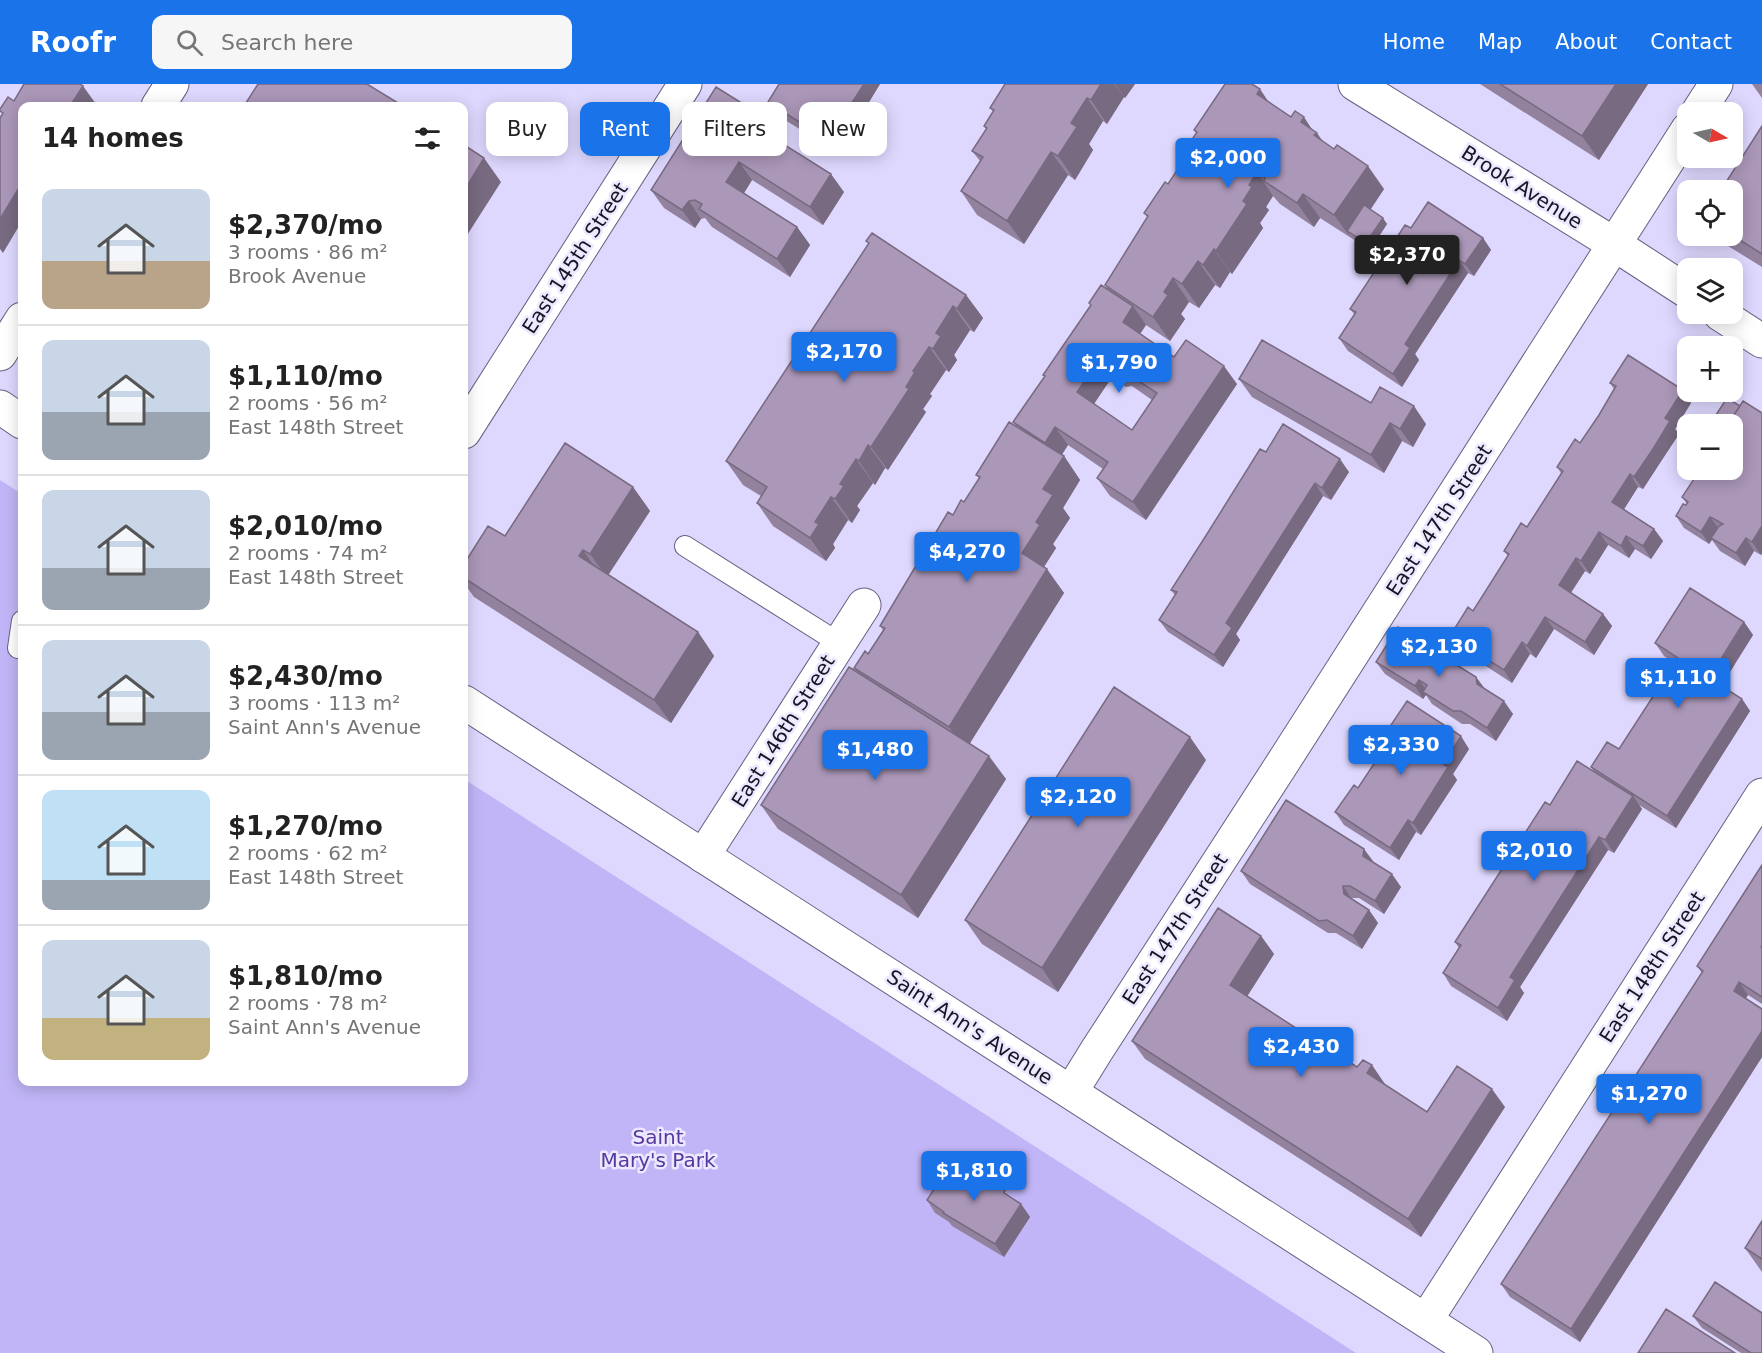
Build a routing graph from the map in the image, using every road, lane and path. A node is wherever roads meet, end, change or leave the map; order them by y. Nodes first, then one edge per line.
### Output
1 (172, 84) edge
2 (686, 84) edge
3 (1355, 84) edge
4 (1716, 84) edge
5 (161, 102) edge
6 (1704, 102) edge
7 (1677, 146) edge
8 (1614, 244) junction
9 (1677, 285) edge
10 (1736, 324) edge
11 (18, 325) edge
12 (1762, 341) edge
13 (0, 354) edge
14 (0, 407) edge
15 (18, 419) edge
16 (468, 426) edge
17 (685, 546) dead end
18 (864, 605) dead end
19 (839, 643) junction
20 (468, 705) edge
21 (1762, 795) edge
22 (703, 856) junction
23 (1071, 1092) junction
24 (1426, 1320) junction
25 (1476, 1353) edge

1 - 5 street
2 - 16 street, East 145th Street
3 - 8 street, Brook Avenue
4 - 6 street
7 - 8 street, East 147th Street
8 - 9 street, Brook Avenue
8 - 23 street, East 147th Street
10 - 12 street
11 - 13 street
14 - 15 street
17 - 19 lane
18 - 19 street, East 146th Street
19 - 22 street, East 146th Street
20 - 22 street, Saint Ann's Avenue
21 - 24 street, East 148th Street
22 - 23 street, Saint Ann's Avenue
23 - 24 street, Saint Ann's Avenue
24 - 25 street, Saint Ann's Avenue

